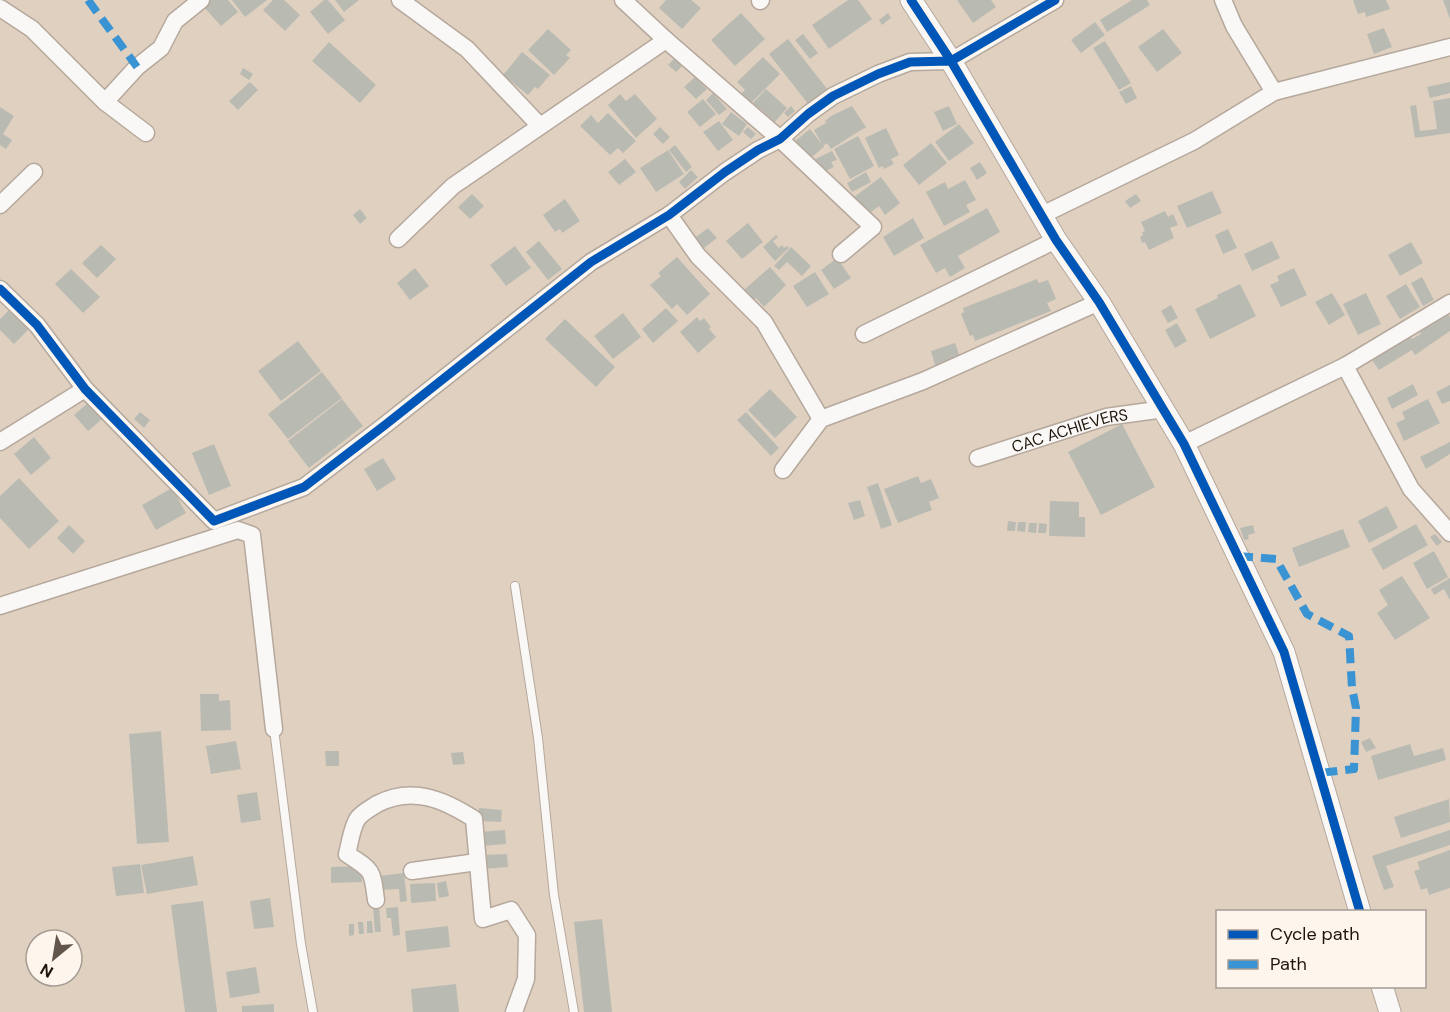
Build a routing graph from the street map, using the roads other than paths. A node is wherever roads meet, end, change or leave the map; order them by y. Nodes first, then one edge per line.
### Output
1 (201, 0) edge
2 (400, 0) edge
3 (623, 0) edge
4 (911, 0) edge
5 (1055, 0) edge
6 (1223, 0) edge
7 (0, 9) edge
8 (666, 40) junction
9 (1450, 46) edge
10 (951, 61) junction
11 (1274, 92) junction
12 (105, 102) junction
13 (540, 126) junction
14 (146, 133) dead end
15 (780, 139) junction
16 (34, 172) dead end
17 (0, 205) edge
18 (669, 215) junction
19 (1042, 215) junction
20 (398, 239) dead end
21 (1056, 240) junction
22 (841, 254) dead end
23 (0, 289) edge
24 (1099, 303) junction
25 (1450, 303) edge
26 (864, 334) dead end
27 (1345, 366) junction
28 (85, 389) junction
29 (1164, 409) junction
30 (821, 419) junction
31 (0, 442) edge
32 (1184, 444) junction
33 (978, 458) dead end
34 (783, 470) dead end
35 (1450, 533) edge
36 (515, 586) dead end
37 (0, 606) edge
38 (274, 729) joint
39 (477, 862) junction
40 (412, 871) dead end
41 (376, 900) dead end
42 (1359, 910) edge
43 (1382, 988) edge
44 (312, 1012) edge
45 (514, 1012) edge
46 (574, 1012) edge
47 (1390, 1012) edge

1 - 12 street
2 - 13 street
3 - 8 street
4 - 10 street
5 - 10 street
6 - 11 street
7 - 12 street
8 - 13 street
8 - 15 street
9 - 11 street
10 - 15 street
10 - 19 street
11 - 19 street
12 - 14 street
13 - 20 street
15 - 18 street
15 - 22 street
16 - 17 street
18 - 28 street
18 - 30 street
19 - 21 street
21 - 24 street
21 - 26 street
23 - 28 street
24 - 29 street
24 - 30 street
25 - 27 street
27 - 32 street
27 - 35 street
28 - 31 street
29 - 32 street
29 - 33 street, CAC ACHIEVERS
30 - 34 street
32 - 42 street
36 - 46 lane
37 - 38 street
38 - 44 lane
39 - 40 street
39 - 41 street
39 - 45 street
43 - 47 street

